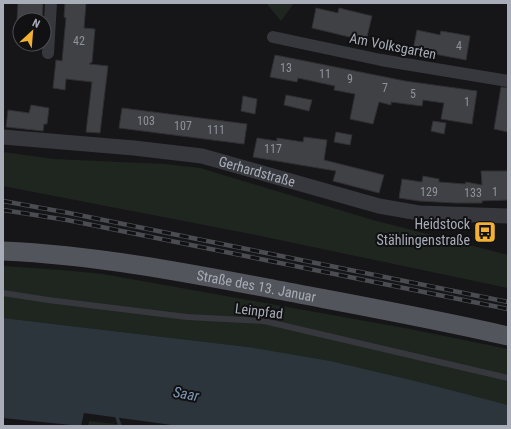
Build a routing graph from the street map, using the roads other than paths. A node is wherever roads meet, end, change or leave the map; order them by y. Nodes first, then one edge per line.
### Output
1 (51, 3) edge
2 (273, 37) dead end
3 (48, 54) dead end
4 (508, 81) edge
5 (3, 137) edge
6 (508, 216) edge
7 (3, 251) edge
8 (3, 293) edge
9 (508, 336) edge
10 (508, 378) edge

1 - 3 street
2 - 4 street, Am Volksgarten
5 - 6 street, Gerhardstraße
7 - 9 main road, Straße des 13. Januar
8 - 10 lane, Leinpfad

